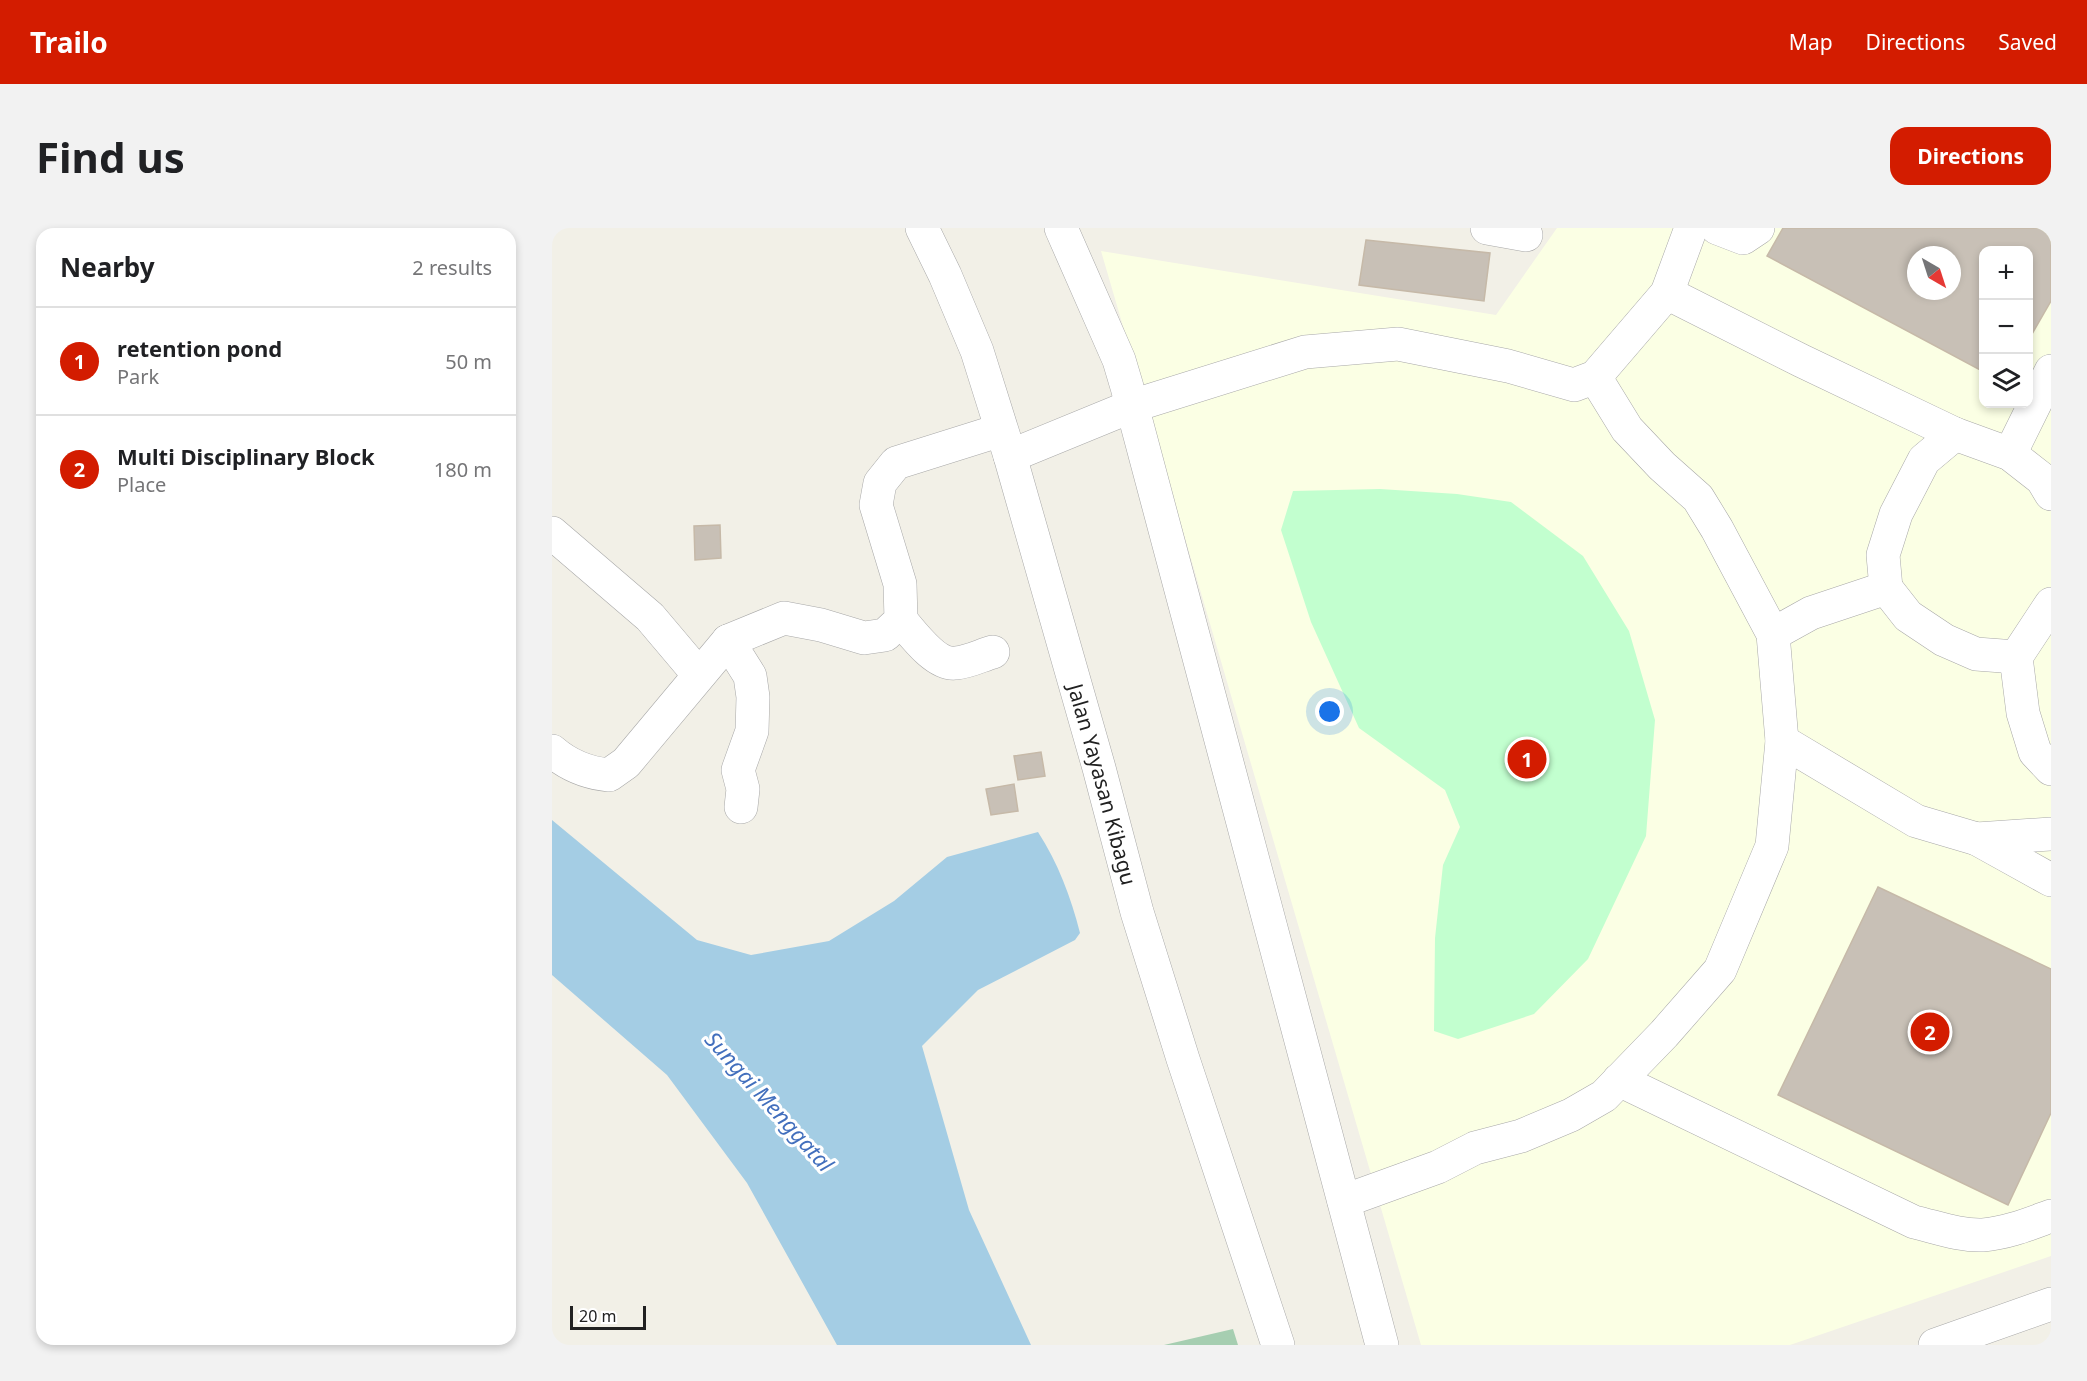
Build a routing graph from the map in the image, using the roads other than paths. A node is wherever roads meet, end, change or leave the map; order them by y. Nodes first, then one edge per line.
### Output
1 (922, 228) edge
2 (1061, 228) edge
3 (1487, 228) edge
4 (1691, 228) edge
5 (1717, 228) edge
6 (1758, 228) edge
7 (1526, 235) dead end
8 (1667, 293) junction
9 (2051, 371) edge
10 (1595, 377) junction
11 (1132, 406) junction
12 (1955, 434) junction
13 (1005, 443) junction
14 (2010, 454) junction
15 (2051, 494) edge
16 (552, 533) edge
17 (1886, 588) junction
18 (2051, 604) edge
19 (901, 620) junction
20 (1773, 633) junction
21 (728, 641) junction
22 (993, 652) dead end
23 (2016, 657) junction
24 (699, 675) junction
25 (1782, 741) junction
26 (552, 751) edge
27 (2051, 769) edge
28 (741, 807) dead end
29 (2051, 834) edge
30 (1977, 839) junction
31 (2051, 880) edge
32 (1619, 1080) junction
33 (1344, 1201) junction
34 (2051, 1216) edge
35 (2051, 1304) edge
36 (1997, 1334) edge
37 (1278, 1345) edge
38 (1382, 1345) edge
39 (1935, 1345) edge

1 - 13 street, Jalan Yayasan Kibagu
2 - 11 street
3 - 7 street
4 - 8 street
5 - 6 street
8 - 10 street
8 - 12 street
9 - 14 street
10 - 11 street
10 - 20 street
11 - 13 street
11 - 33 street
12 - 14 street
12 - 17 street
13 - 19 street
13 - 37 street, Jalan Yayasan Kibagu
14 - 15 street
16 - 24 street
17 - 20 street
17 - 23 street
18 - 23 street
19 - 21 street
19 - 22 street
20 - 25 street
21 - 24 street
21 - 28 street
23 - 27 street
24 - 26 street
25 - 30 street
25 - 32 street
29 - 30 street
30 - 31 street
32 - 33 street
32 - 34 street
33 - 38 street
35 - 36 street
36 - 39 street

